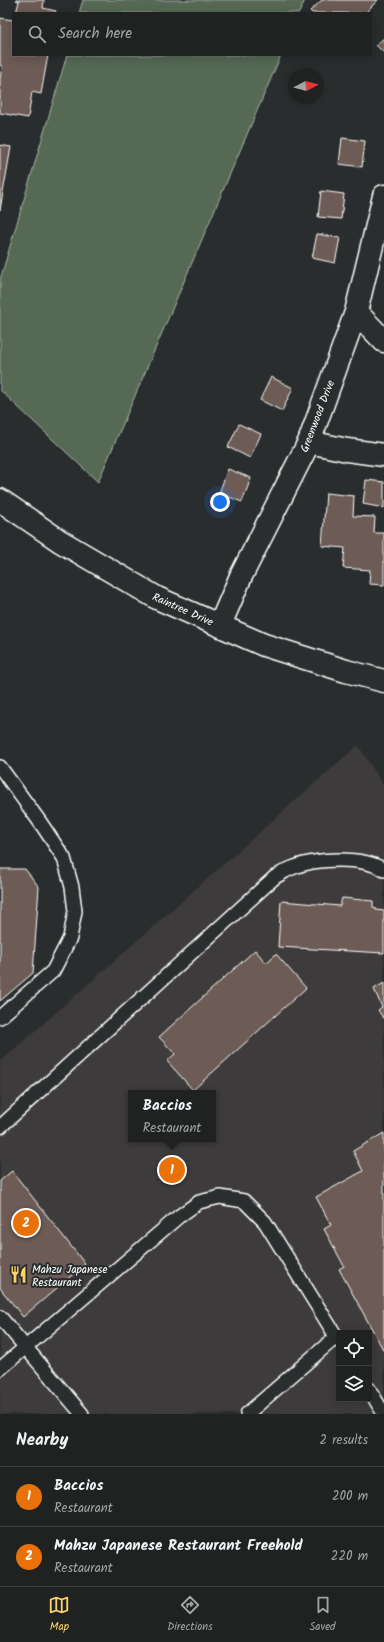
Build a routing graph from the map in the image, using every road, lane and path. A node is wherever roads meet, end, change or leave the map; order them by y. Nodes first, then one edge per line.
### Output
1 (384, 196) edge
2 (356, 312) junction
3 (384, 341) edge
4 (309, 442) junction
5 (384, 455) edge
6 (0, 500) edge
7 (220, 625) junction
8 (384, 681) edge
9 (0, 767) edge
10 (384, 870) edge
11 (0, 1017) edge
12 (0, 1127) edge
13 (0, 1317) edge
14 (336, 1336) edge
15 (336, 1341) edge
16 (26, 1347) junction
17 (0, 1369) edge
18 (372, 1394) edge
19 (82, 1414) edge
20 (247, 1414) edge
21 (384, 1414) edge

1 - 2 street, Greenwood Drive
2 - 3 street
2 - 4 street, Greenwood Drive
4 - 5 street
4 - 7 street, Greenwood Drive
6 - 7 street, Raintree Drive
7 - 8 street, Raintree Drive
9 - 11 lane
10 - 12 lane
13 - 16 lane
14 - 16 lane
15 - 20 lane
16 - 17 lane
16 - 19 lane
18 - 21 lane

